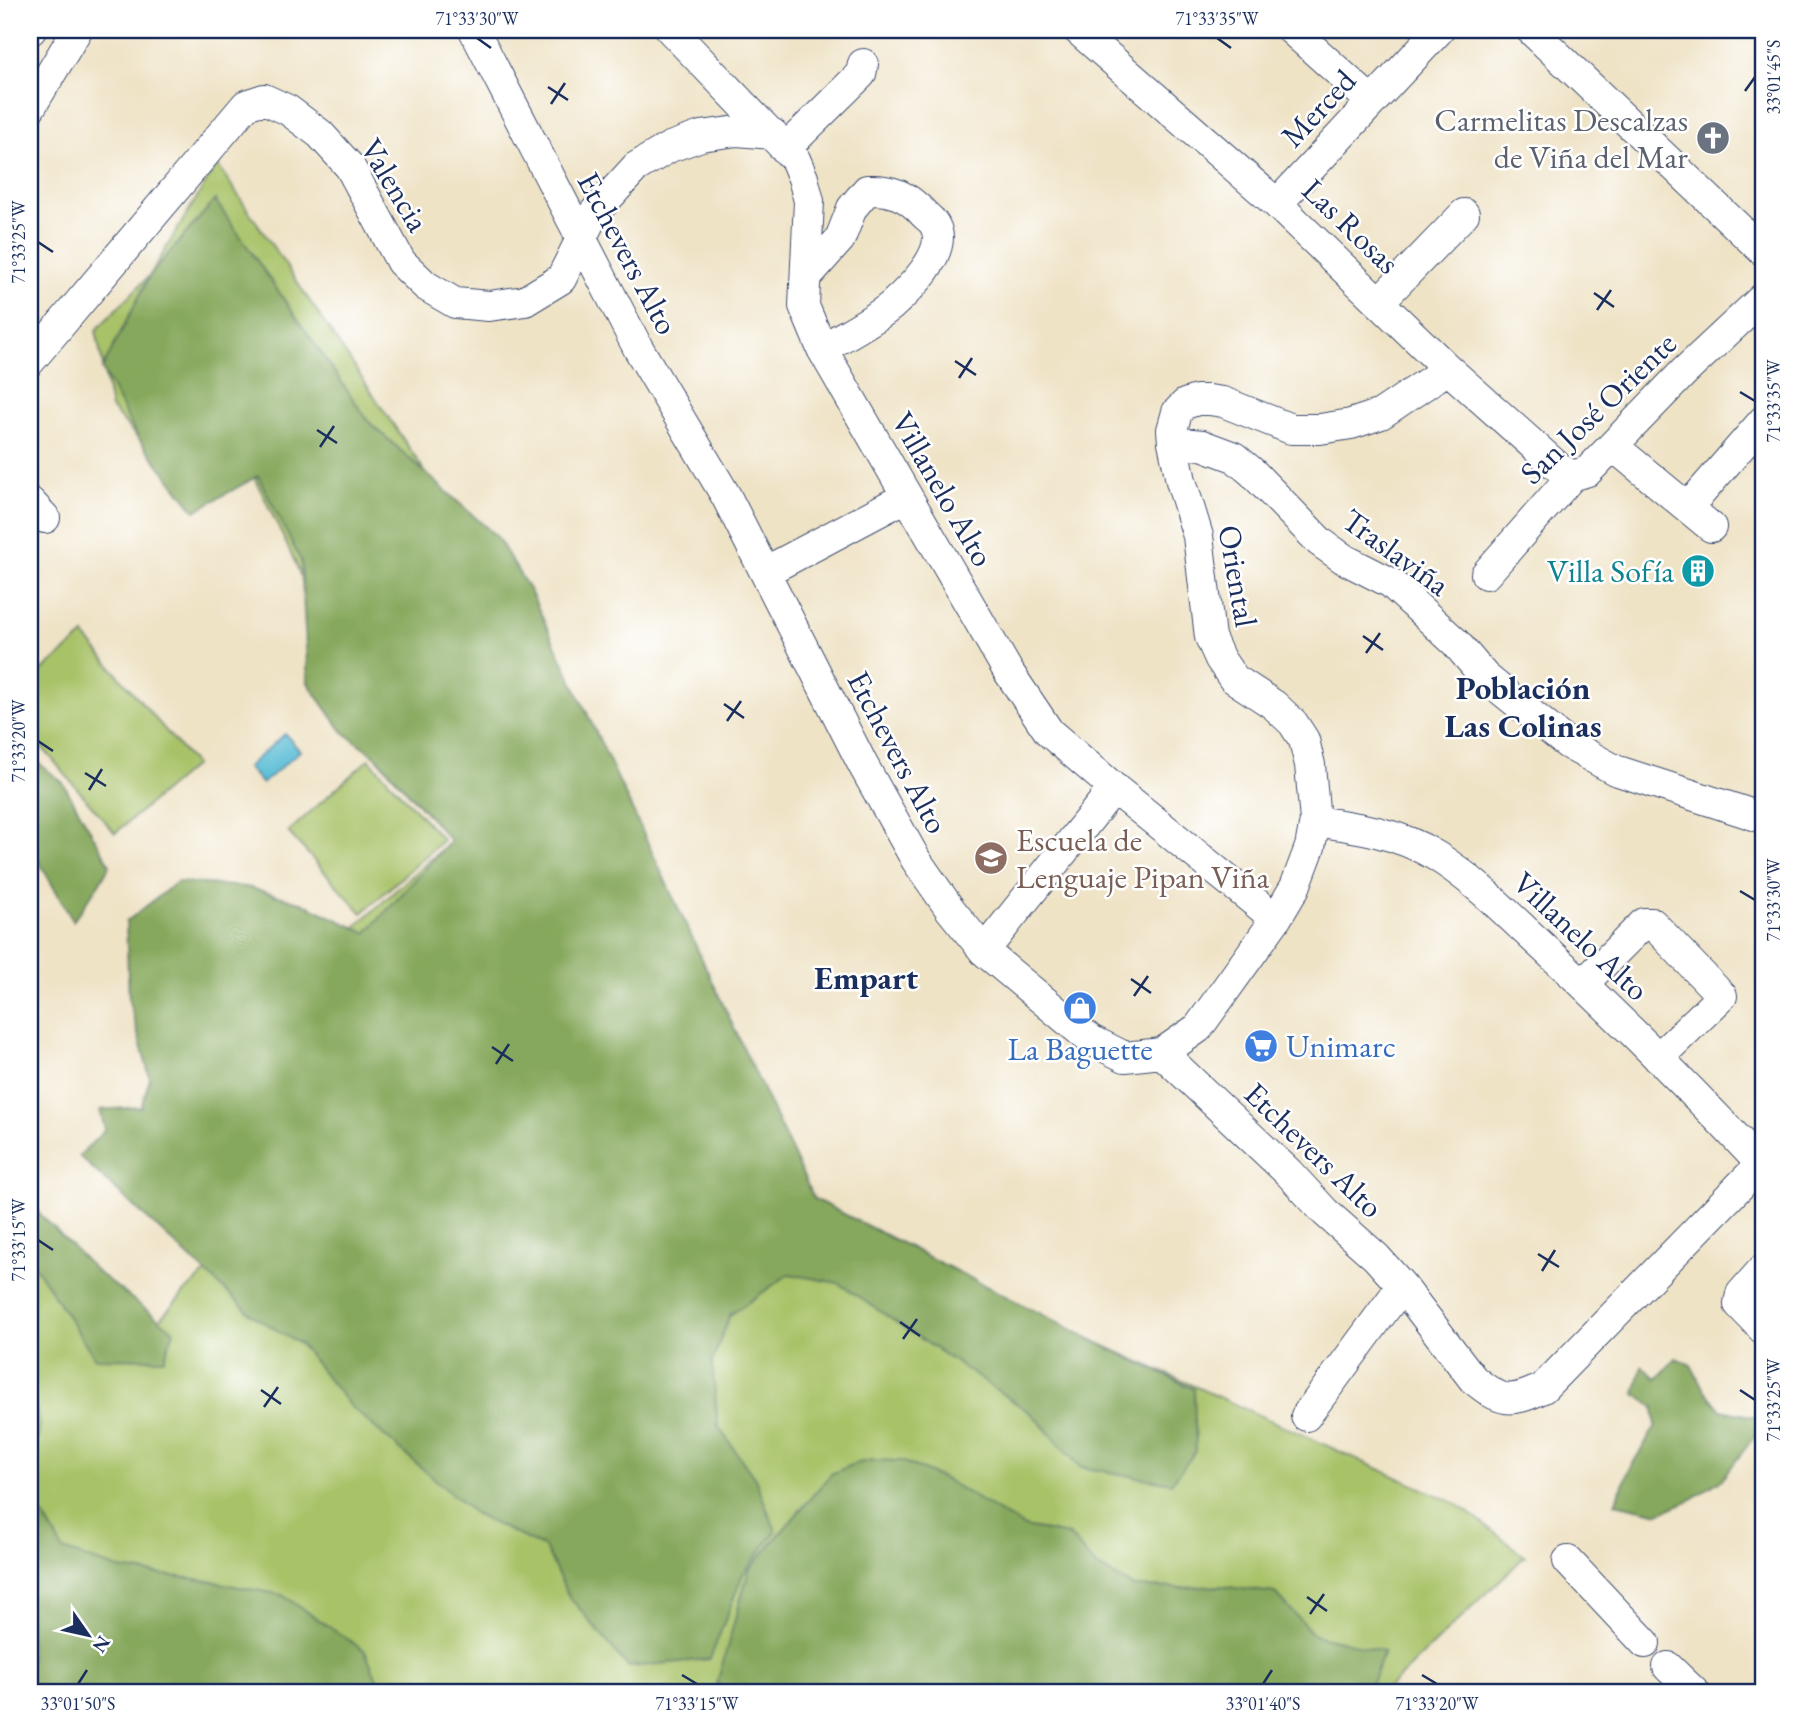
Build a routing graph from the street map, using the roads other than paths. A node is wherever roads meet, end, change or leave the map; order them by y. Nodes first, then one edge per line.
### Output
1 (77, 30) edge
2 (474, 30) edge
3 (671, 30) edge
4 (1078, 30) edge
5 (1292, 30) edge
6 (1439, 30) edge
7 (1531, 30) edge
8 (863, 64) dead end
9 (1372, 102) junction
10 (30, 108) edge
11 (780, 141) junction
12 (1277, 204) junction
13 (1464, 214) dead end
14 (582, 241) junction
15 (1763, 251) edge
16 (807, 276) junction
17 (1763, 298) edge
18 (1379, 302) junction
19 (822, 349) junction
20 (30, 361) edge
21 (1448, 369) junction
22 (1763, 421) edge
23 (1173, 442) junction
24 (1612, 446) junction
25 (1572, 475) junction
26 (906, 497) junction
27 (1697, 497) dead end
28 (1711, 527) dead end
29 (765, 572) junction
30 (1486, 574) dead end
31 (1114, 788) junction
32 (1763, 818) edge
33 (1315, 821) junction
34 (1276, 919) junction
35 (984, 951) junction
36 (1583, 984) junction
37 (1162, 1053) junction
38 (1658, 1058) junction
39 (1762, 1165) edge
40 (1763, 1269) edge
41 (1402, 1286) junction
42 (1763, 1329) edge
43 (1503, 1399) joint
44 (1306, 1416) dead end
45 (1568, 1561) dead end
46 (1645, 1643) dead end
47 (1668, 1667) dead end
48 (1695, 1693) edge

1 - 10 street
2 - 14 street, Etchevers Alto
3 - 11 street, Villanelo Alto
4 - 12 street, Las Rosas
5 - 9 street
6 - 9 street, Merced
7 - 15 street
8 - 11 street
9 - 12 street, Merced
11 - 14 street
11 - 16 street, Villanelo Alto
12 - 18 street, Las Rosas
13 - 18 street
14 - 20 street, Valencia
14 - 29 street, Etchevers Alto
16 - 19 street, Villanelo Alto
16 - 19 street
17 - 24 street, San José Oriente
18 - 21 street, Las Rosas
19 - 26 street, Villanelo Alto
21 - 23 street
21 - 25 street, Las Rosas
22 - 27 street
23 - 32 street, Traslaviña
23 - 33 street, Oriental
24 - 25 street, San José Oriente
24 - 28 street
25 - 30 street, San José Oriente
26 - 29 street
26 - 31 street, Villanelo Alto
29 - 35 street, Etchevers Alto
31 - 34 street, Villanelo Alto
31 - 35 street
33 - 34 street, Oriental
33 - 36 street, Villanelo Alto
34 - 37 street, Oriental
35 - 37 street, Etchevers Alto
36 - 38 street, Villanelo Alto
36 - 38 street
37 - 41 street, Etchevers Alto
38 - 39 street, Villanelo Alto
39 - 43 street, Villanelo Alto
40 - 42 street
41 - 43 street, Etchevers Alto
41 - 44 street
45 - 46 street
47 - 48 street

